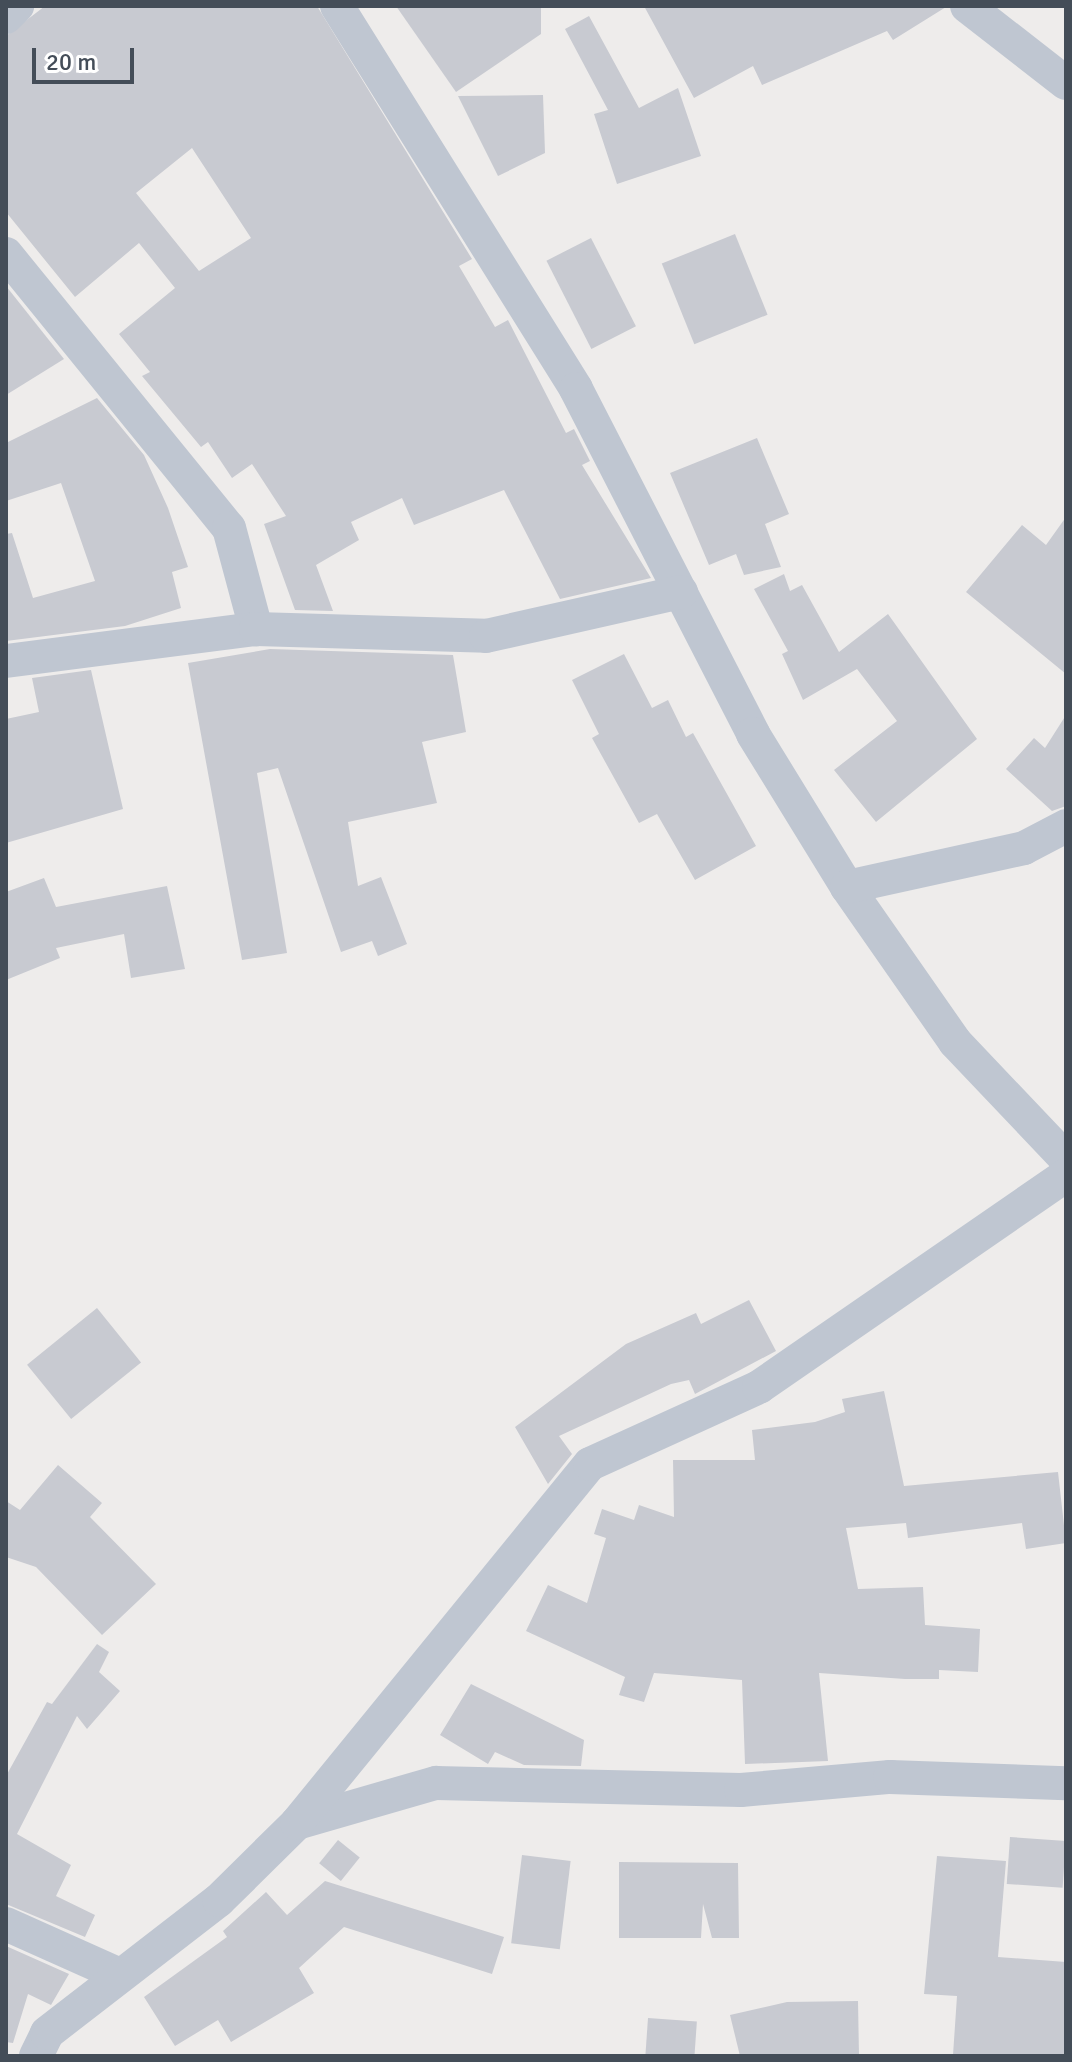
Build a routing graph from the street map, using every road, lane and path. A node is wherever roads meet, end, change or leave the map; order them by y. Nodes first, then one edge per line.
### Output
1 (17, 6) edge
2 (337, 6) edge
3 (967, 6) edge
4 (6, 17) edge
5 (1066, 83) edge
6 (6, 254) edge
7 (681, 592) junction
8 (256, 629) junction
9 (6, 661) edge
10 (1066, 826) edge
11 (847, 887) junction
12 (1066, 1159) edge
13 (1066, 1175) edge
14 (1066, 1783) edge
15 (297, 1823) junction
16 (6, 1924) edge
17 (118, 1974) junction
18 (36, 2056) edge

1 - 4 street
2 - 7 street
3 - 5 street
6 - 8 street
7 - 8 street
7 - 11 street
8 - 9 street
10 - 11 street
11 - 12 street
13 - 15 street
14 - 15 street
15 - 17 street
16 - 17 street
17 - 18 street

